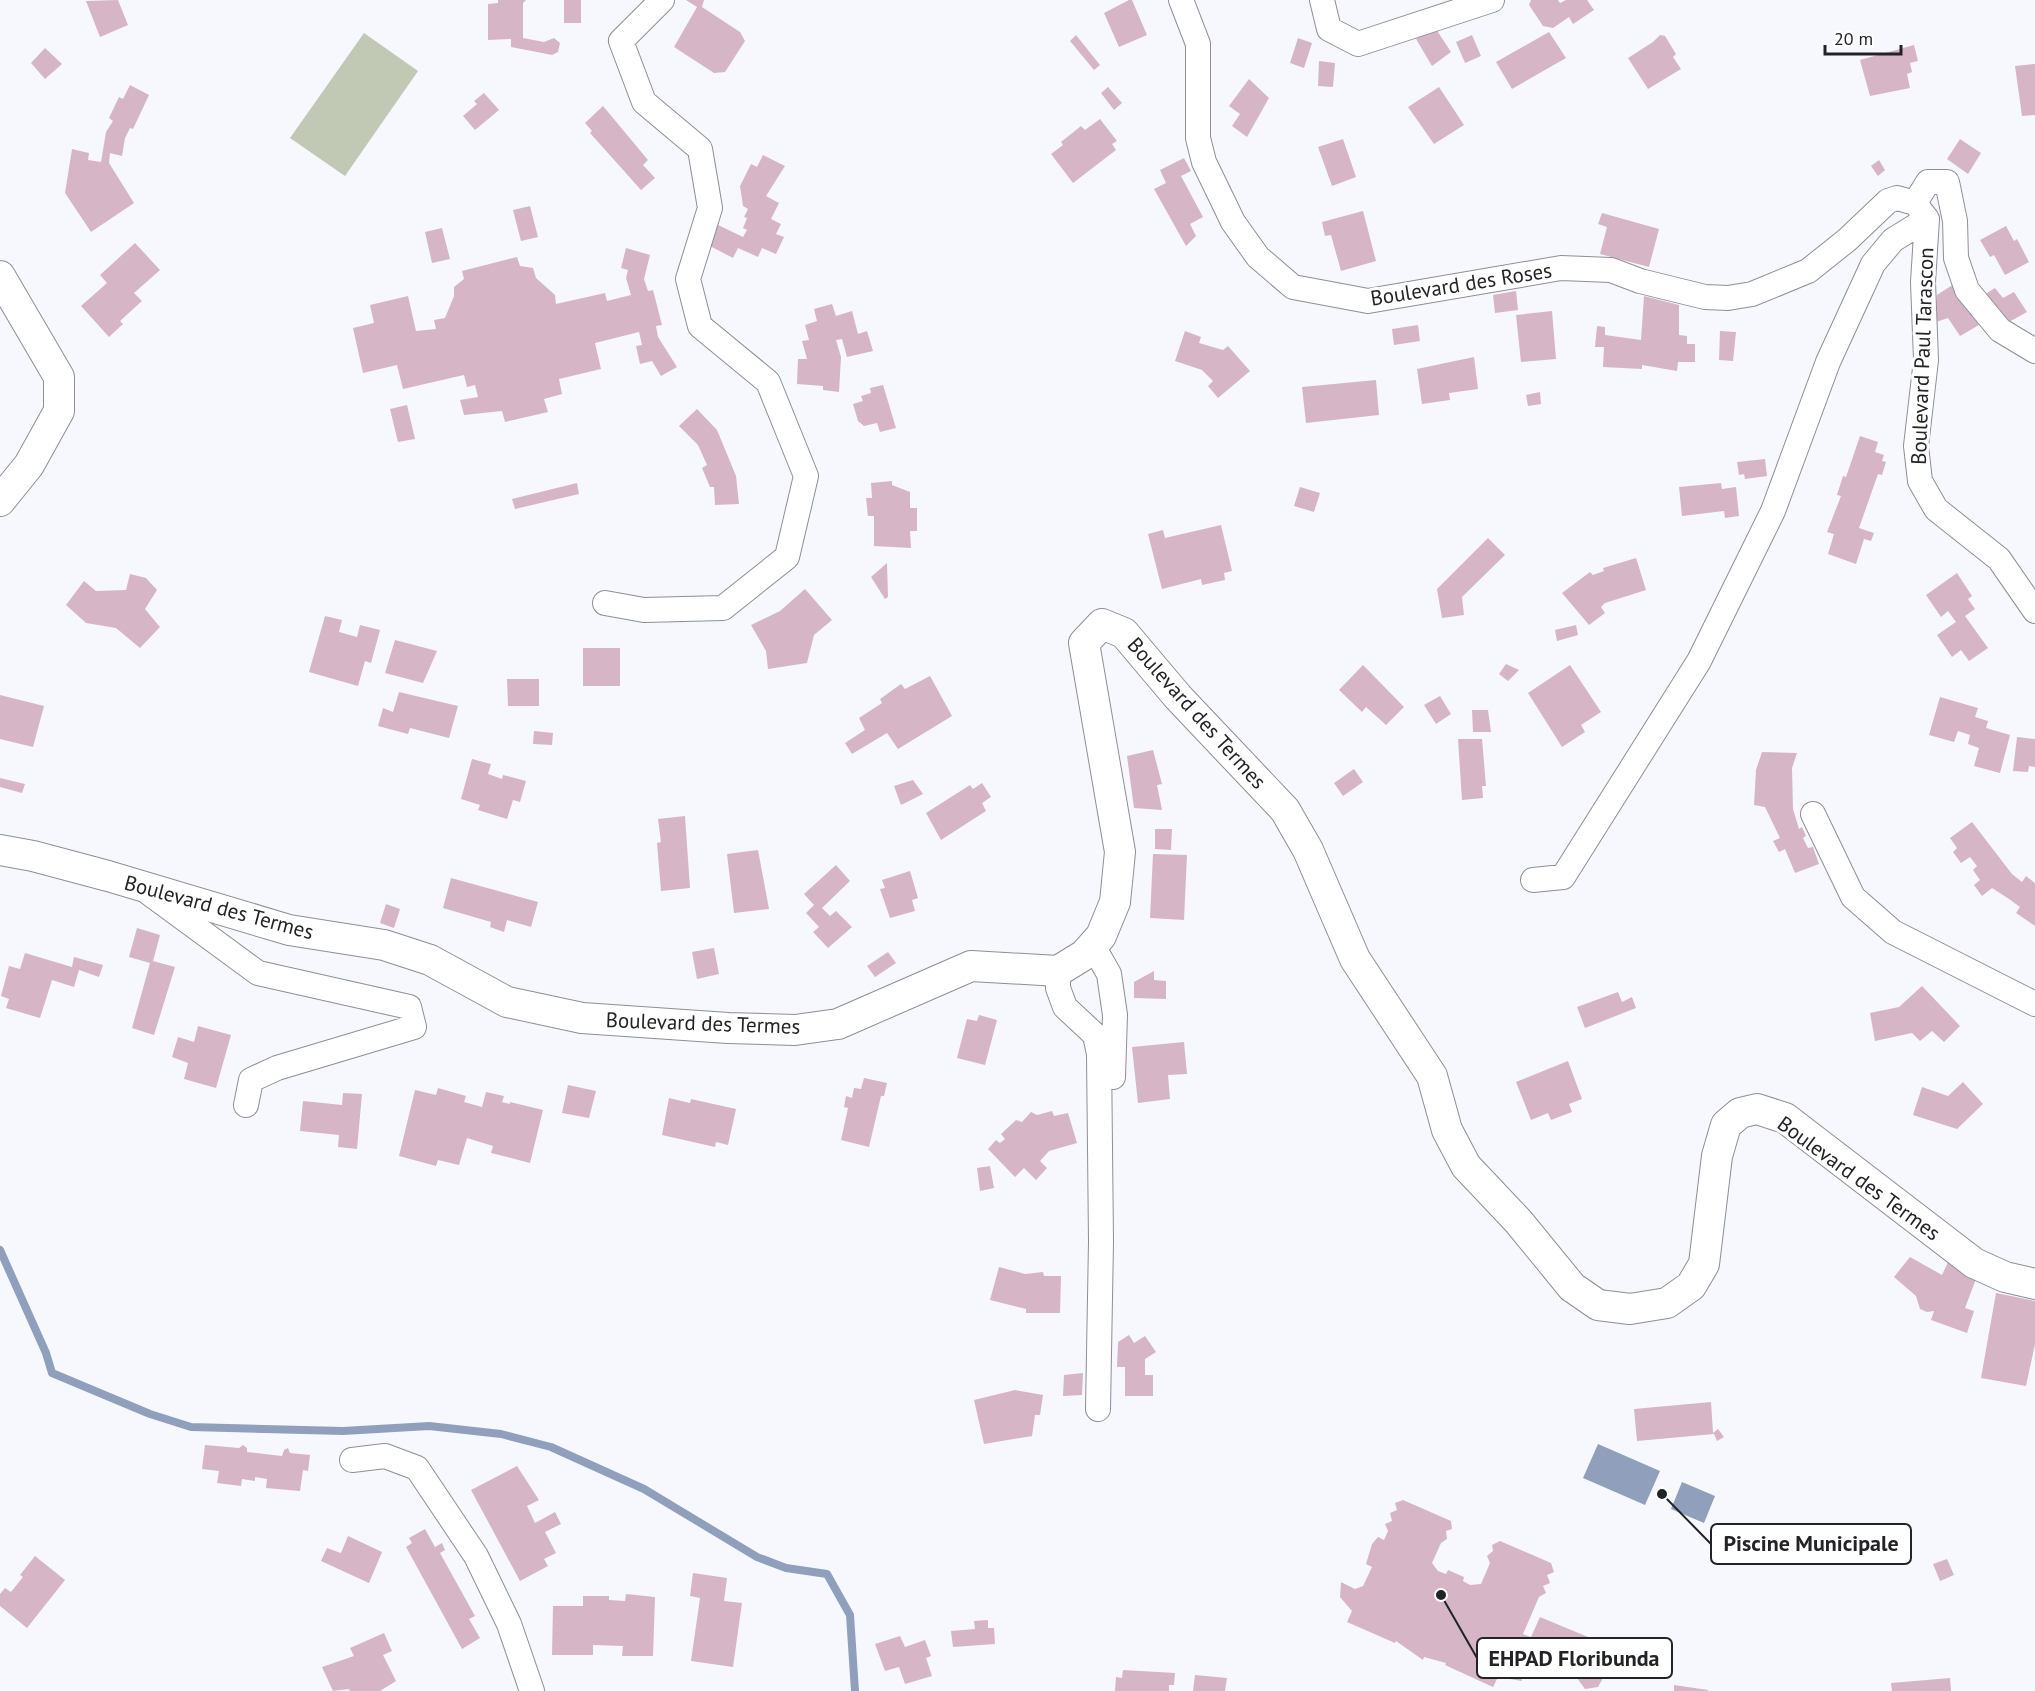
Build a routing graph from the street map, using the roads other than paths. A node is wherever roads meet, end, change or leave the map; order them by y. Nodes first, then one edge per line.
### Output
1 (662, 0) edge
2 (1181, 0) edge
3 (1322, 0) edge
4 (1492, 0) edge
5 (1921, 211) junction
6 (0, 276) edge
7 (2035, 351) edge
8 (0, 501) edge
9 (605, 603) dead end
10 (2035, 611) edge
11 (1813, 814) dead end
12 (0, 850) edge
13 (1533, 880) dead end
14 (138, 885) junction
15 (1093, 946) junction
16 (1058, 971) junction
17 (2035, 1004) edge
18 (246, 1105) dead end
19 (2035, 1284) edge
20 (1113, 1319) dead end
21 (1098, 1409) dead end
22 (352, 1460) dead end
23 (532, 1691) edge

1 - 9 street
2 - 5 street, Boulevard des Roses
3 - 4 street
5 - 7 street
5 - 10 street, Boulevard Paul Tarascon
5 - 13 street
6 - 8 street
11 - 17 street
12 - 14 street, Boulevard des Termes
14 - 16 street, Boulevard des Termes
14 - 18 street
15 - 16 street, Boulevard des Termes
15 - 19 street, Boulevard des Termes
15 - 20 street
16 - 21 street
22 - 23 street

